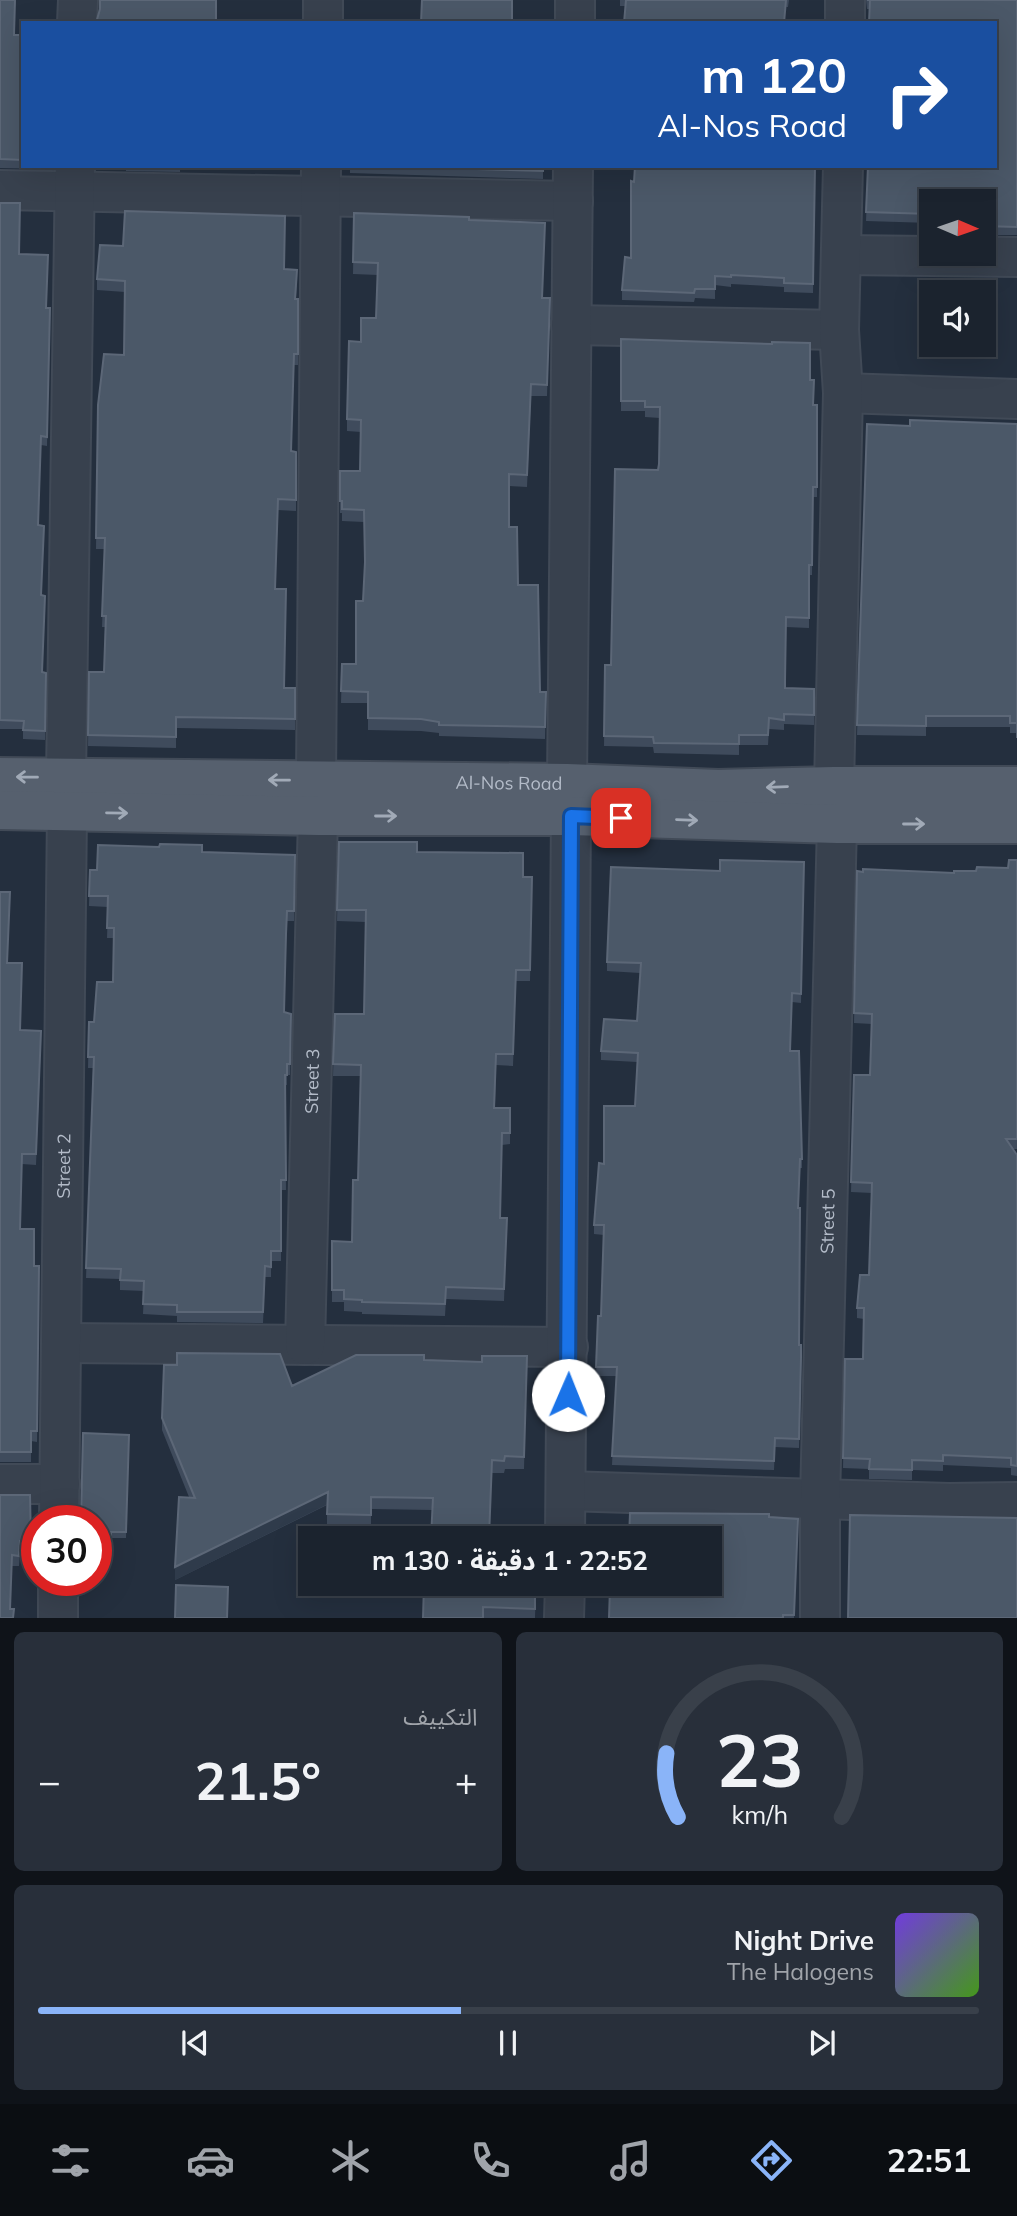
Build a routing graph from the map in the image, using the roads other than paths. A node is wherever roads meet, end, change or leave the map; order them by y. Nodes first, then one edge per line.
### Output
1 (78, 0) edge
2 (323, 0) edge
3 (575, 0) edge
4 (845, 0) edge
5 (78, 21) edge
6 (323, 21) edge
7 (575, 21) edge
8 (845, 21) edge
9 (843, 168) edge
10 (75, 178) edge
11 (321, 181) edge
12 (573, 184) edge
13 (0, 190) edge
14 (842, 256) junction
15 (1017, 257) edge
16 (571, 325) junction
17 (839, 330) junction
18 (842, 393) junction
19 (1017, 399) edge
20 (0, 777) edge
21 (834, 786) junction
22 (1017, 786) edge
23 (67, 795) junction
24 (317, 798) junction
25 (569, 800) junction
26 (0, 810) edge
27 (837, 824) junction
28 (1017, 824) edge
29 (61, 1343) junction
30 (305, 1345) junction
31 (569, 1347) junction
32 (0, 1484) edge
33 (566, 1491) junction
34 (820, 1499) junction
35 (60, 1502) edge
36 (1017, 1502) edge
37 (565, 1526) edge
38 (58, 1596) edge
39 (565, 1596) edge
40 (58, 1618) edge
41 (564, 1618) edge
42 (820, 1618) edge

1 - 5 street
2 - 6 street
3 - 7 street
4 - 8 street
9 - 14 street
10 - 11 street
10 - 13 street
10 - 23 street, Street 2
11 - 12 street
11 - 24 street, Street 3
12 - 16 street
14 - 15 street
14 - 17 street
16 - 17 street
16 - 25 street
17 - 18 street
18 - 19 street
18 - 21 street
23 -> 20 main road, Al-Nos Road
21 - 22 main road, Al-Nos Road
21 -> 25 main road, Al-Nos Road
23 - 24 main road, Al-Nos Road
23 - 26 main road, Al-Nos Road
23 - 29 street, Street 2
24 - 25 main road, Al-Nos Road
24 - 30 street, Street 3
25 -> 27 main road, Al-Nos Road
25 - 31 street
27 -> 28 main road, Al-Nos Road
27 - 34 street, Street 5
29 - 30 street
29 - 35 street, Street 2
30 - 31 street
31 - 33 street
32 - 35 street
33 - 34 street
33 - 37 street
34 - 36 street
34 - 42 street, Street 5
38 - 40 street
39 - 41 street

